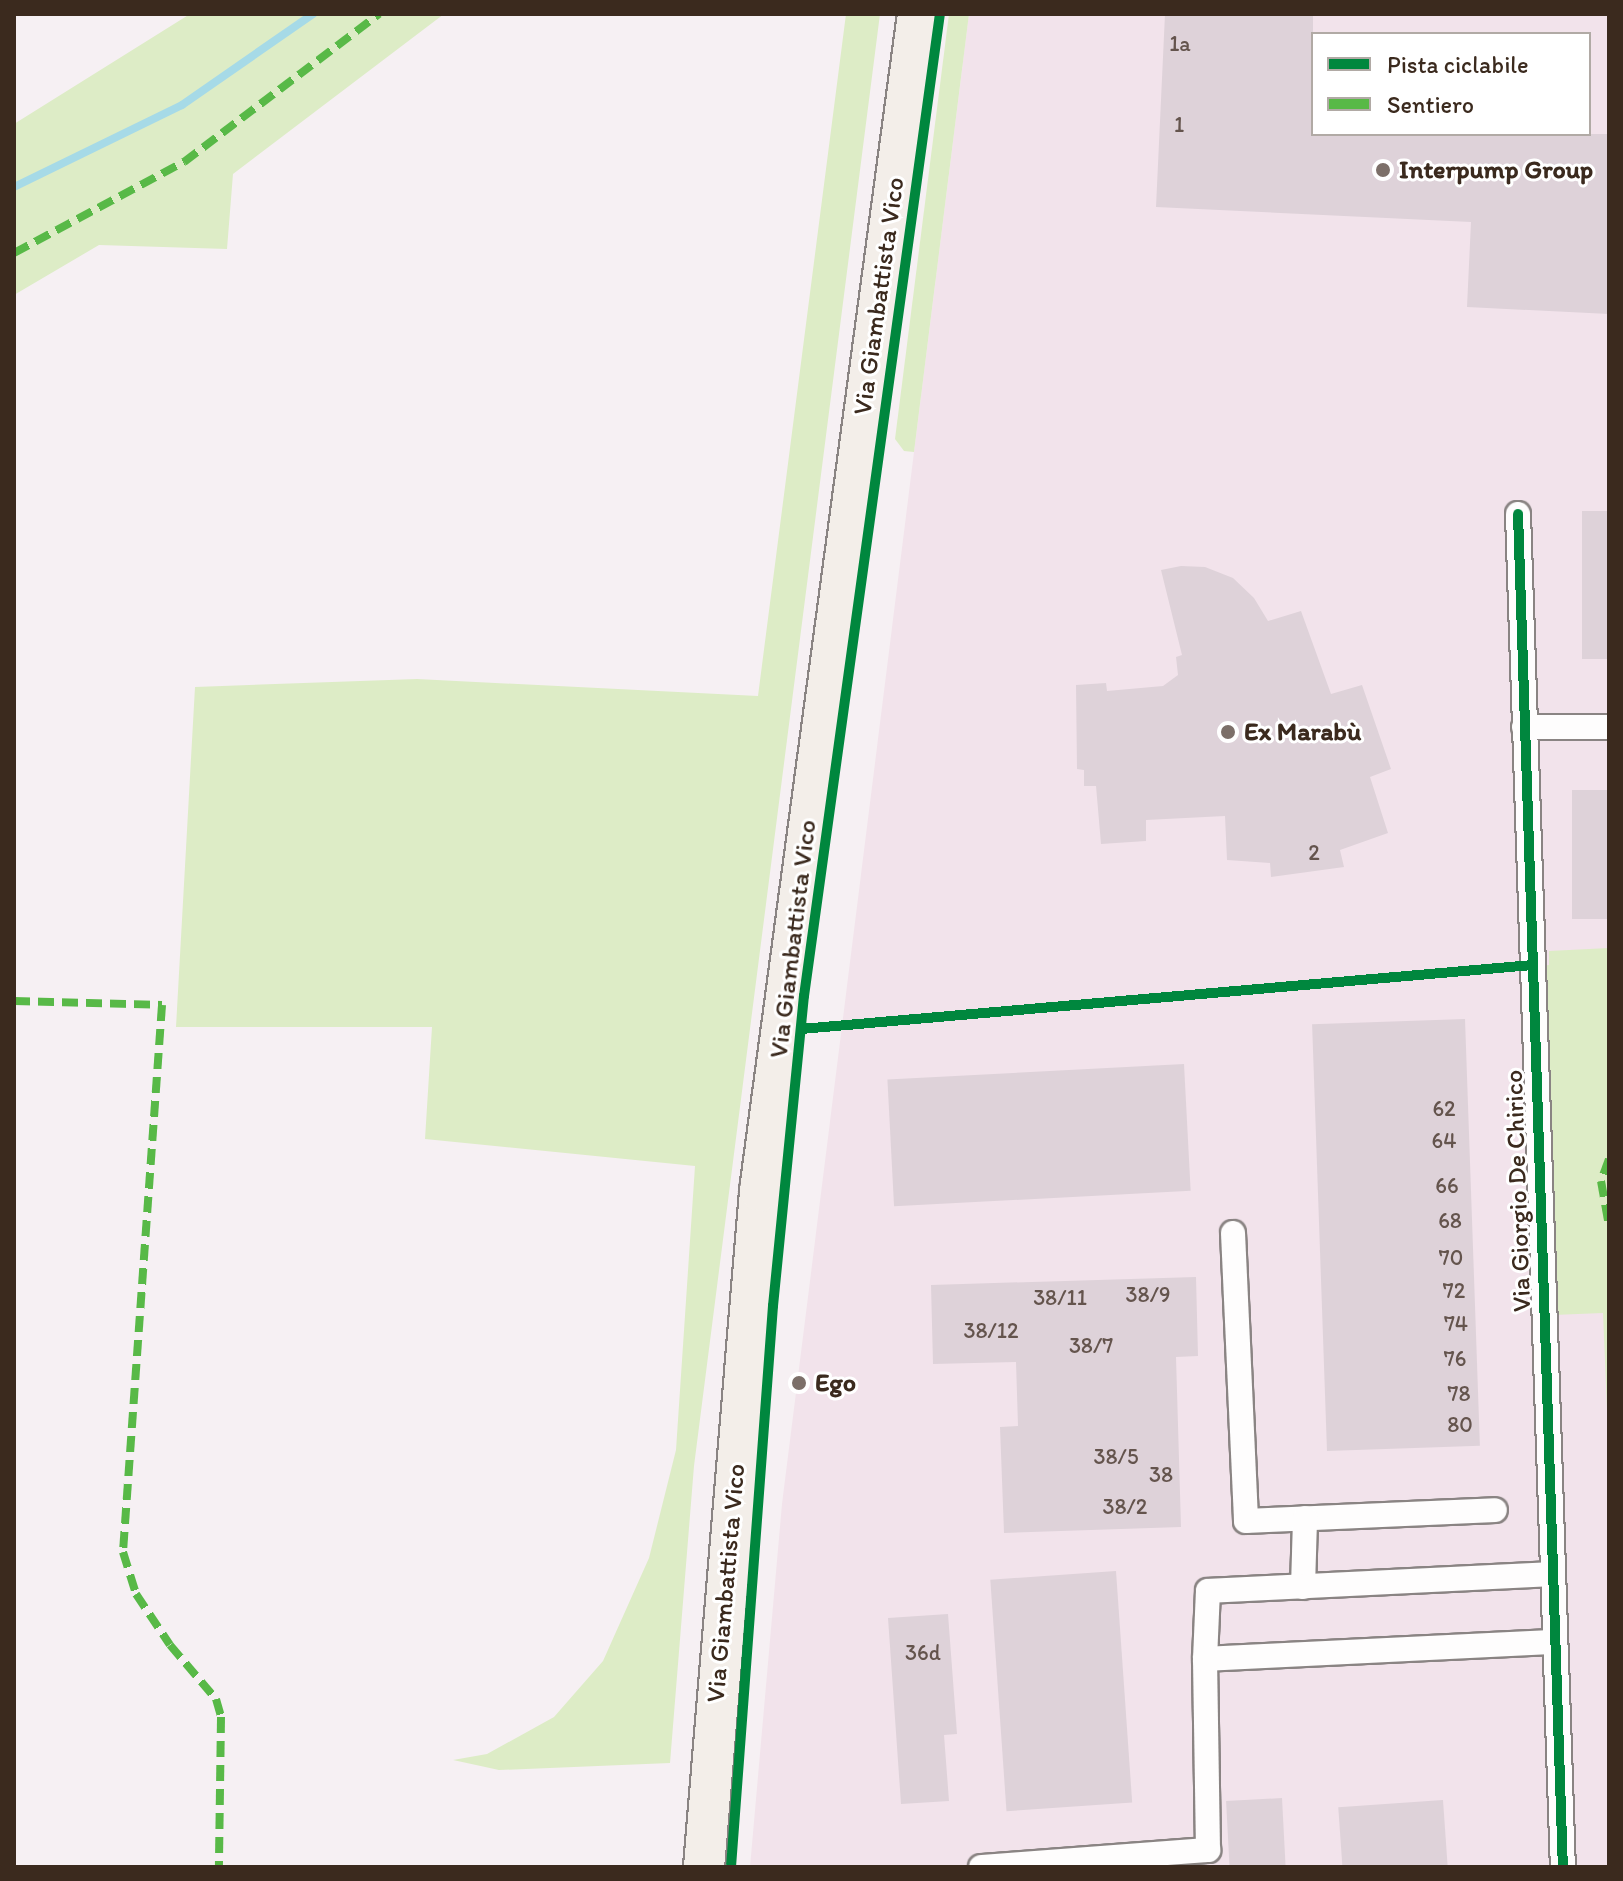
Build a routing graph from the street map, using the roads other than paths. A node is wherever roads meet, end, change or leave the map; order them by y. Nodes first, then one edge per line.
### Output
1 (918, 14) edge
2 (1518, 514) dead end
3 (1524, 727) junction
4 (1609, 727) edge
5 (1233, 1233) dead end
6 (1495, 1510) dead end
7 (1305, 1518) junction
8 (1552, 1574) junction
9 (1303, 1587) junction
10 (1555, 1642) junction
11 (1205, 1659) junction
12 (704, 1867) edge
13 (981, 1867) edge
14 (1563, 1867) edge

1 - 12 main road, Via Giambattista Vico
2 - 3 street, Via Giorgio De Chirico
3 - 4 street
3 - 8 street, Via Giorgio De Chirico
5 - 7 street
6 - 7 street
7 - 9 street
8 - 9 street
8 - 10 street, Via Giorgio De Chirico
9 - 11 street
10 - 11 street
10 - 14 street, Via Giorgio De Chirico
11 - 13 street

